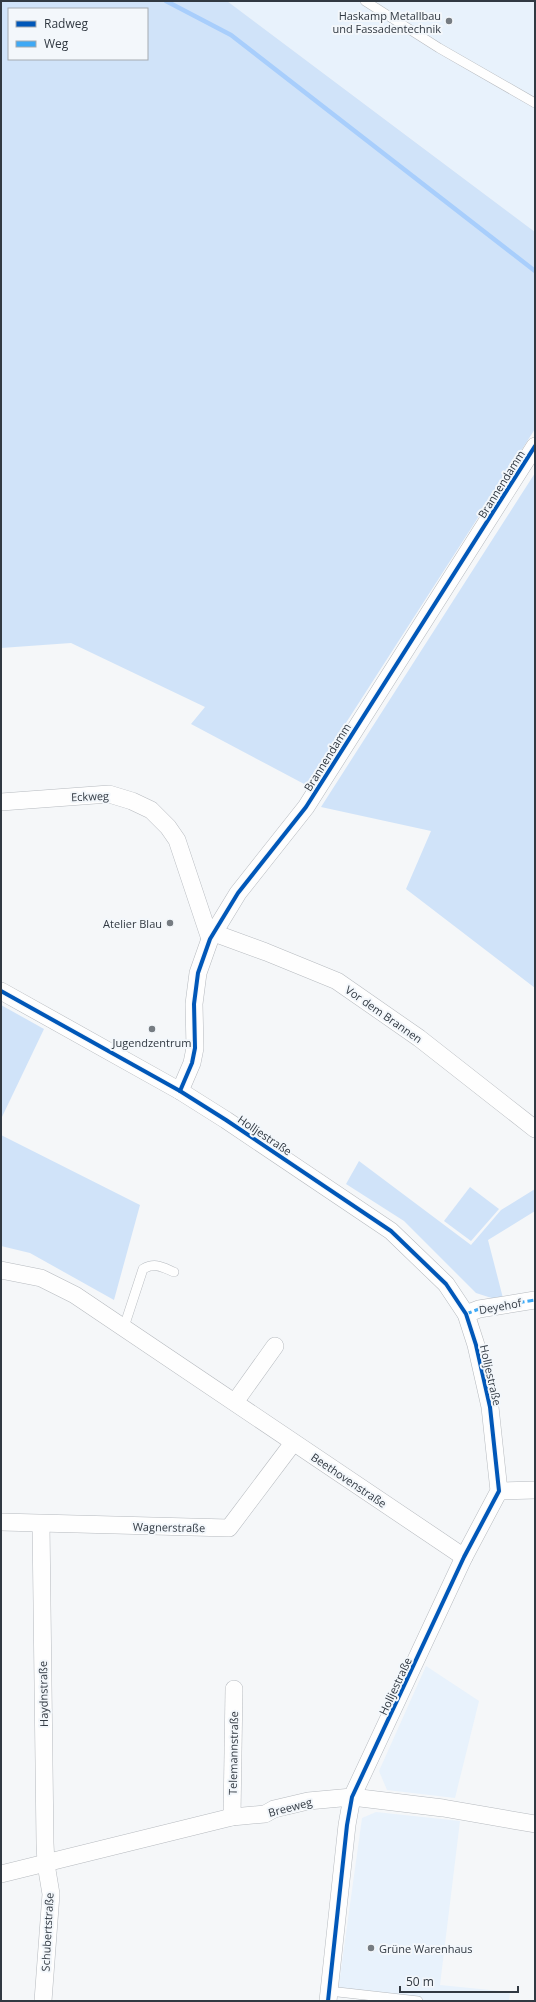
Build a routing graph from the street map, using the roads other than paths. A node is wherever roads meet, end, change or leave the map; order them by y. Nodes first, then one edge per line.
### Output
1 (365, 1) edge
2 (535, 103) edge
3 (535, 446) edge
4 (1, 802) edge
5 (212, 936) junction
6 (1, 991) edge
7 (180, 1091) junction
8 (535, 1129) edge
9 (1, 1270) edge
10 (174, 1272) dead end
11 (535, 1300) edge
12 (466, 1314) junction
13 (124, 1327) junction
14 (275, 1346) dead end
15 (235, 1402) junction
16 (293, 1442) junction
17 (535, 1490) edge
18 (499, 1491) junction
19 (1, 1522) edge
20 (40, 1524) junction
21 (464, 1557) junction
22 (234, 1689) dead end
23 (352, 1797) junction
24 (232, 1818) junction
25 (535, 1824) edge
26 (46, 1864) junction
27 (1, 1874) edge
28 (329, 1996) edge
29 (43, 2001) edge
30 (418, 2001) edge

1 - 2 lane
3 - 5 street, Brannendamm
4 - 5 street, Eckweg
5 - 7 street, Brannendamm
5 - 8 street, Vor dem Brannen
6 - 7 street, Holljestraße
7 - 12 street, Holljestraße
9 - 13 street, Beethovenstraße
10 - 13 lane
11 - 12 street, Deyehof
12 - 18 street, Holljestraße
13 - 15 street, Beethovenstraße
14 - 15 street
15 - 16 street, Beethovenstraße
16 - 20 street, Wagnerstraße
16 - 21 street, Beethovenstraße
17 - 18 street
18 - 21 street, Holljestraße
19 - 20 street, Wagnerstraße
20 - 26 street, Haydnstraße
21 - 23 street, Holljestraße
22 - 24 street, Telemannstraße
23 - 24 street, Breeweg
23 - 25 street, Breeweg
23 - 28 street, Holljestraße
24 - 26 street, Breeweg
26 - 27 street, Breeweg
26 - 29 street, Schubertstraße
28 - 30 lane

